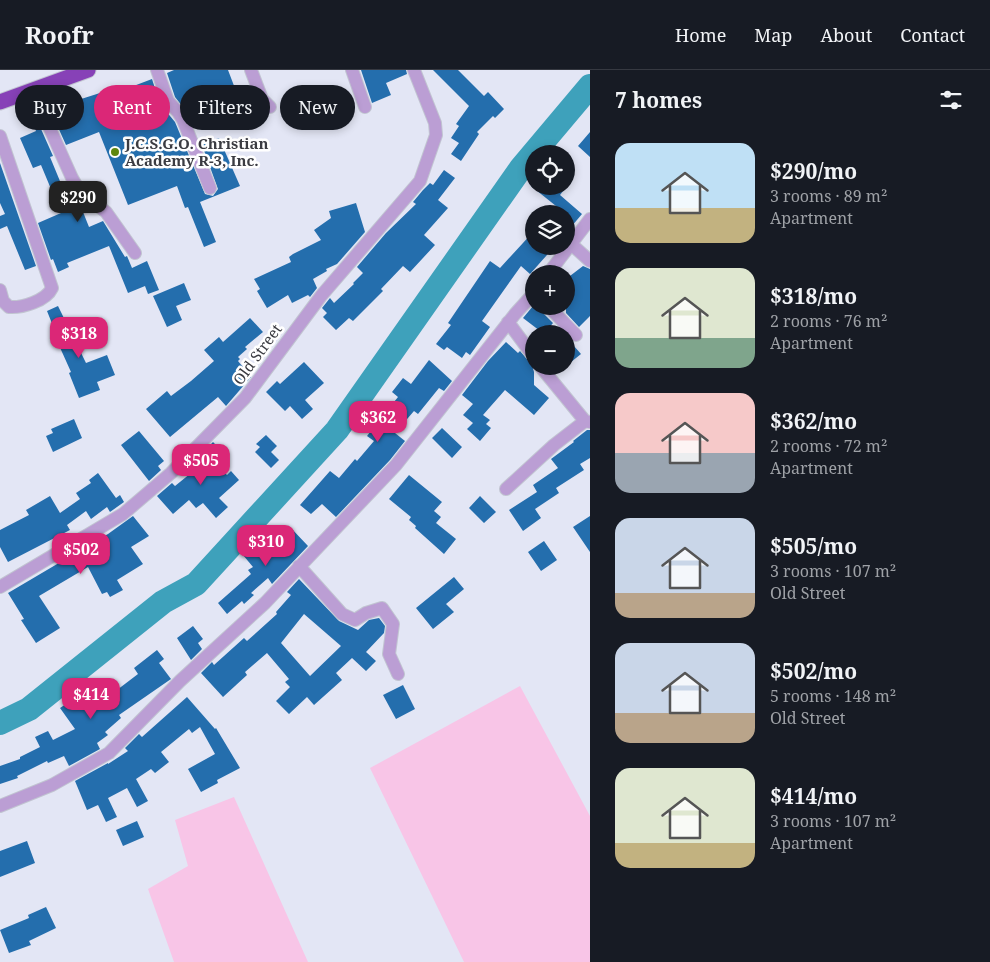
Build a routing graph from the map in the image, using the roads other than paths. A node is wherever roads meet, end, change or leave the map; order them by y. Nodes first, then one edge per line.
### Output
1 (88, 70) edge
2 (157, 70) edge
3 (251, 70) edge
4 (352, 70) edge
5 (414, 70) edge
6 (47, 85) edge
7 (257, 85) edge
8 (15, 97) edge
9 (0, 102) edge
10 (365, 107) dead end
11 (51, 130) edge
12 (0, 136) edge
13 (210, 188) dead end
14 (590, 219) edge
15 (575, 237) edge
16 (575, 248) edge
17 (135, 253) dead end
18 (590, 261) edge
19 (0, 290) edge
20 (525, 303) edge
21 (557, 315) edge
22 (508, 322) junction
23 (576, 335) dead end
24 (525, 346) edge
25 (548, 375) edge
26 (588, 422) edge
27 (506, 489) dead end
28 (300, 566) junction
29 (0, 587) edge
30 (398, 674) dead end
31 (0, 806) edge

1 - 6 highway
2 - 13 street
3 - 7 street
4 - 10 street
5 - 29 street, Old Street
8 - 9 highway
11 - 17 street
12 - 19 street
14 - 15 street
16 - 18 street
20 - 22 street
21 - 23 street
22 - 24 street
22 - 28 street
25 - 26 street
26 - 27 street
28 - 30 street
28 - 31 street

